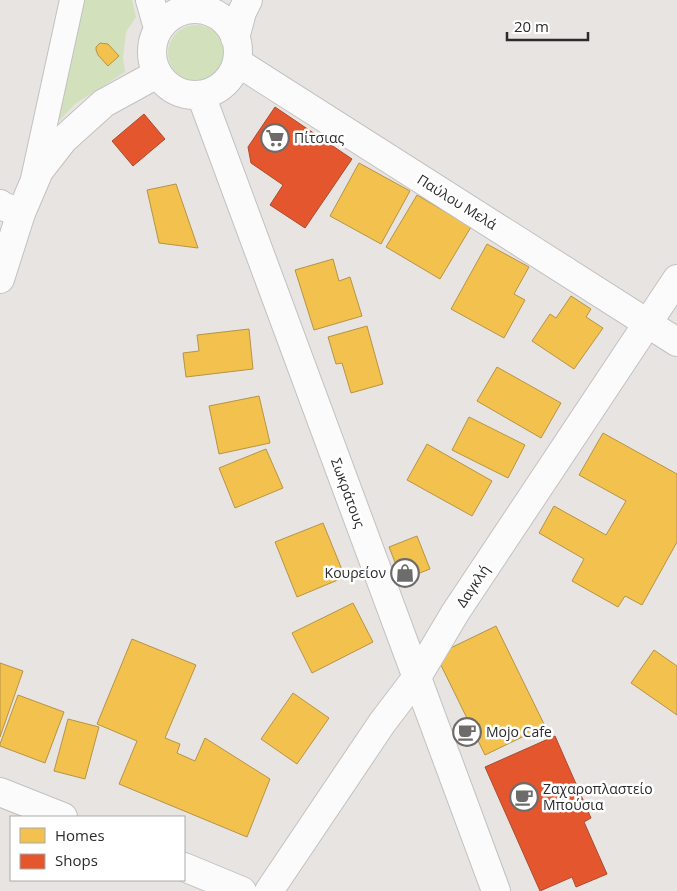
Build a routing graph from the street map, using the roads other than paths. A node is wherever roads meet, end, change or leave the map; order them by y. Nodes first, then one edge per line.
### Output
1 (72, 0) edge
2 (150, 0) edge
3 (232, 0) edge
4 (248, 0) edge
5 (192, 7) edge
6 (158, 28) junction
7 (236, 50) junction
8 (157, 74) junction
9 (201, 95) junction
10 (17, 203) edge
11 (0, 279) edge
12 (677, 280) edge
13 (648, 324) junction
14 (677, 342) edge
15 (417, 677) junction
16 (0, 792) edge
17 (60, 816) edge
18 (185, 867) edge
19 (242, 891) edge
20 (269, 891) edge
21 (496, 891) edge

1 - 10 street
2 - 6 street
3 - 5 street
4 - 7 street
5 - 6 street
5 - 7 street
6 - 8 street
7 - 9 street
7 - 13 street, Παύλου Μελά
8 - 9 street
8 - 10 street
9 - 15 street, Σωκράτους
10 - 11 street
12 - 13 street, Δαγκλή
13 - 14 street, Παύλου Μελά
13 - 15 street, Δαγκλή
15 - 20 street, Δαγκλή
15 - 21 street, Σωκράτους
16 - 17 street
18 - 19 street

